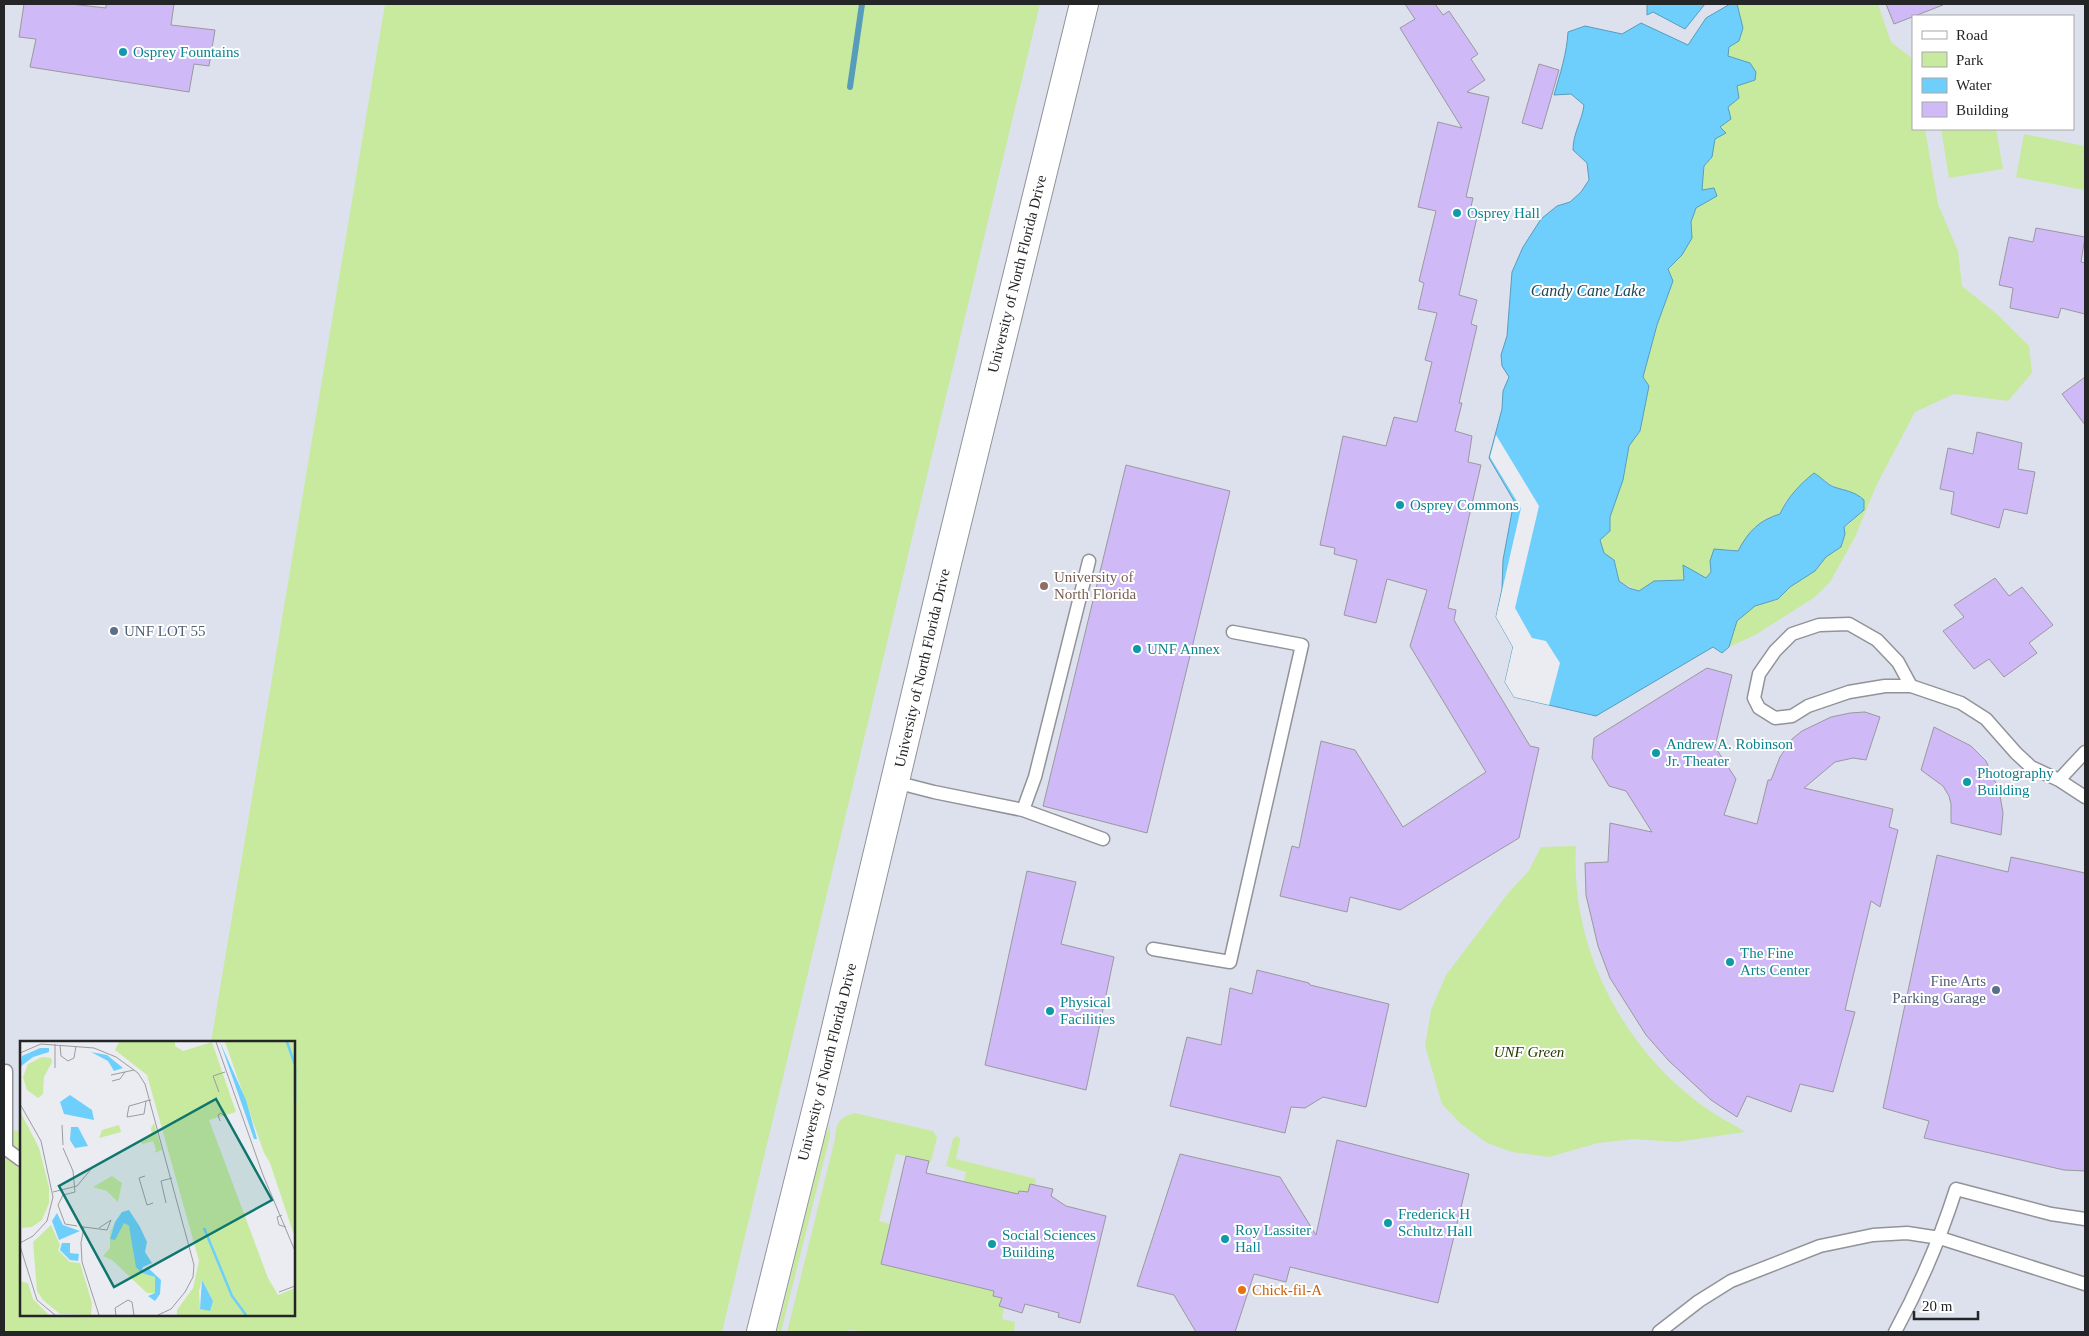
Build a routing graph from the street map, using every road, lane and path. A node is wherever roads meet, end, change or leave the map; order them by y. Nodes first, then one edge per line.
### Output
1 (1084, 4) edge
2 (1089, 561) dead end
3 (1233, 632) dead end
4 (1911, 686) junction
5 (2085, 752) edge
6 (2059, 780) junction
7 (895, 782) junction
8 (2085, 797) edge
9 (1023, 810) junction
10 (1103, 839) dead end
11 (1153, 949) dead end
12 (6, 1070) dead end
13 (20, 1159) edge
14 (2085, 1220) edge
15 (1940, 1238) junction
16 (2085, 1284) edge
17 (761, 1332) edge
18 (1659, 1332) edge
19 (1895, 1332) edge

1 - 7 street, University of North Florida Drive
2 - 9 lane
3 - 11 lane
4 - 4 lane
4 - 6 lane
5 - 6 lane
6 - 8 lane
7 - 9 lane
7 - 17 street, University of North Florida Drive
9 - 10 lane
12 - 13 lane
14 - 15 lane
15 - 16 lane
15 - 18 lane
15 - 19 lane

